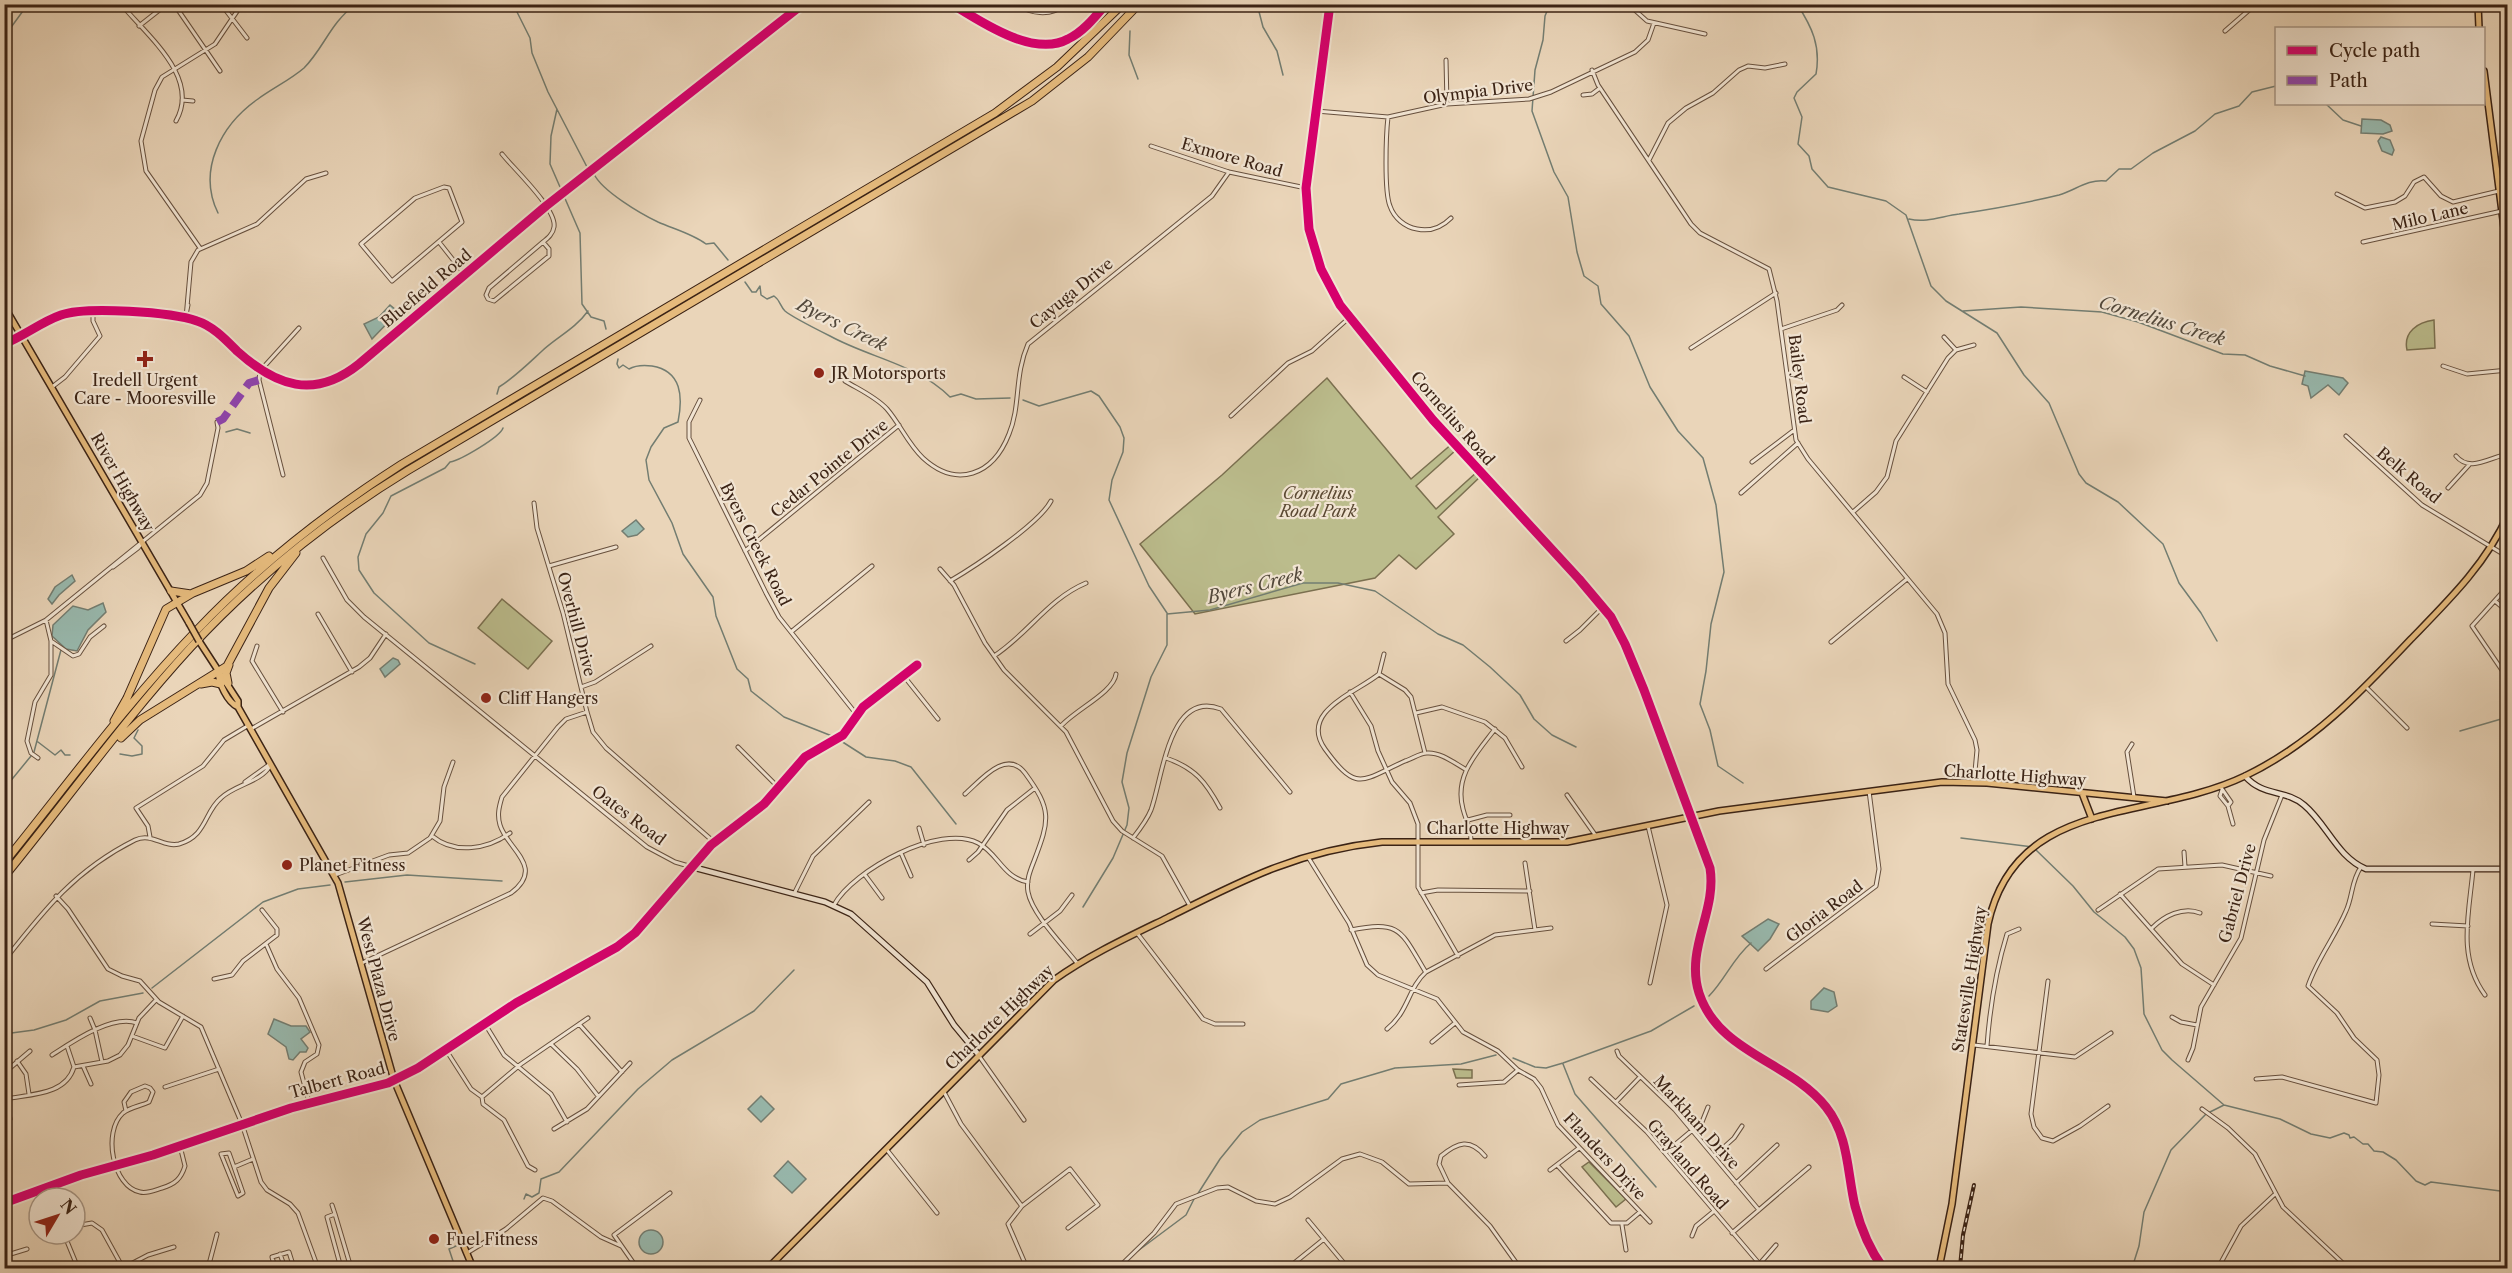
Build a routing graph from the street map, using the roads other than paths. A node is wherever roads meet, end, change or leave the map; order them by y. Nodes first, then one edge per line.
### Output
1 (121, 4) edge
2 (168, 4) edge
3 (174, 4) edge
4 (221, 4) edge
5 (242, 4) edge
6 (803, 4) edge
7 (1014, 4) edge
8 (1034, 4) edge
9 (1066, 4) edge
10 (1106, 4) edge
11 (1123, 4) edge
12 (1139, 4) edge
13 (1330, 4) edge
14 (1628, 4) edge
15 (2256, 4) edge
16 (2478, 4) edge
17 (954, 5) edge
18 (1030, 10) junction
19 (233, 20) junction
20 (1654, 23) junction
21 (139, 26) junction
22 (2479, 27) edge
23 (2225, 31) dead end
24 (1705, 34) dead end
25 (247, 38) dead end
26 (207, 50) junction
27 (1446, 60) dead end
28 (1785, 63) dead end
29 (174, 69) junction
30 (1592, 70) junction
31 (220, 71) dead end
32 (2485, 79) edge
33 (1600, 88) junction
34 (1583, 95) dead end
35 (182, 100) junction
36 (193, 101) dead end
37 (1447, 104) junction
38 (1316, 111) junction
39 (1388, 117) junction
40 (176, 121) dead end
41 (1151, 146) dead end
42 (502, 154) dead end
43 (1649, 160) junction
44 (1229, 172) junction
45 (326, 173) dead end
46 (1306, 188) junction
47 (2499, 191) junction
48 (2508, 192) edge
49 (2337, 194) dead end
50 (546, 206) junction
51 (2502, 211) junction
52 (1451, 218) dead end
53 (439, 242) junction
54 (543, 242) junction
55 (2363, 242) dead end
56 (200, 248) junction
57 (2508, 259) edge
58 (465, 275) junction
59 (1776, 293) junction
60 (1842, 305) dead end
61 (4, 306) edge
62 (94, 309) junction
63 (186, 317) junction
64 (1350, 317) junction
65 (299, 328) dead end
66 (1781, 329) junction
67 (22, 336) junction
68 (1944, 338) dead end
69 (4, 344) edge
70 (1974, 345) dead end
71 (1691, 348) dead end
72 (1956, 350) junction
73 (2443, 366) dead end
74 (2508, 370) edge
75 (260, 371) junction
76 (1904, 377) dead end
77 (845, 381) dead end
78 (52, 387) junction
79 (1927, 392) junction
80 (700, 400) dead end
81 (1231, 416) dead end
82 (217, 422) dead end
83 (899, 425) junction
84 (1793, 431) junction
85 (2346, 436) dead end
86 (1798, 443) junction
87 (2508, 454) edge
88 (2456, 456) dead end
89 (1752, 462) dead end
90 (2470, 464) junction
91 (283, 475) dead end
92 (2448, 488) dead end
93 (1741, 493) dead end
94 (1052, 501) dead end
95 (534, 503) dead end
96 (1853, 512) junction
97 (2508, 514) edge
98 (319, 531) junction
99 (302, 535) junction
100 (142, 542) junction
101 (2491, 546) junction
102 (616, 547) dead end
103 (745, 551) junction
104 (2508, 557) edge
105 (323, 558) dead end
106 (549, 566) junction
107 (872, 566) dead end
108 (940, 569) dead end
109 (1907, 579) junction
110 (950, 581) junction
111 (1086, 583) dead end
112 (2508, 586) edge
113 (171, 591) junction
114 (193, 593) junction
115 (2495, 601) junction
116 (177, 602) junction
117 (1603, 607) junction
118 (2508, 612) edge
119 (318, 614) dead end
120 (46, 620) junction
121 (104, 626) dead end
122 (791, 632) junction
123 (386, 634) junction
124 (1566, 640) dead end
125 (4, 641) edge
126 (51, 641) junction
127 (1831, 642) dead end
128 (257, 646) dead end
129 (651, 646) dead end
130 (1384, 654) dead end
131 (994, 656) junction
132 (230, 662) junction
133 (917, 665) dead end
134 (218, 672) junction
135 (352, 672) junction
136 (1116, 674) dead end
137 (1379, 674) junction
138 (903, 675) junction
139 (2508, 679) edge
140 (224, 684) junction
141 (199, 685) junction
142 (581, 687) junction
143 (2366, 687) junction
144 (1350, 692) junction
145 (283, 712) junction
146 (586, 712) junction
147 (1416, 713) junction
148 (857, 715) junction
149 (938, 719) dead end
150 (1061, 726) junction
151 (250, 727) junction
152 (2407, 728) dead end
153 (1495, 729) junction
154 (2132, 744) dead end
155 (738, 747) dead end
156 (1425, 753) junction
157 (534, 756) junction
158 (38, 758) dead end
159 (1166, 758) junction
160 (86, 761) junction
161 (453, 762) dead end
162 (271, 764) junction
163 (1522, 766) dead end
164 (1465, 769) junction
165 (1386, 770) junction
166 (2245, 776) junction
167 (1974, 782) junction
168 (78, 787) junction
169 (779, 788) junction
170 (1035, 788) junction
171 (2221, 788) junction
172 (1869, 791) junction
173 (1290, 792) dead end
174 (2082, 793) junction
175 (965, 794) dead end
176 (1567, 795) dead end
177 (2282, 795) junction
178 (2130, 797) junction
179 (2167, 801) junction
180 (869, 802) dead end
181 (2228, 806) junction
182 (2140, 807) junction
183 (1220, 808) dead end
184 (2129, 810) junction
185 (1510, 815) dead end
186 (1692, 816) junction
187 (2092, 819) junction
188 (1468, 820) junction
189 (2233, 824) dead end
190 (1648, 825) junction
191 (919, 828) dead end
192 (510, 833) dead end
193 (432, 836) junction
194 (506, 836) junction
195 (150, 837) junction
196 (1596, 837) junction
197 (1133, 838) junction
198 (714, 842) junction
199 (1418, 842) junction
200 (1471, 842) junction
201 (924, 845) junction
202 (982, 845) junction
203 (2184, 852) dead end
204 (901, 853) junction
205 (1308, 855) junction
206 (969, 860) dead end
207 (4, 863) edge
208 (1525, 863) dead end
209 (692, 867) junction
210 (2185, 867) junction
211 (2361, 867) junction
212 (2473, 868) junction
213 (2508, 869) edge
214 (2256, 873) junction
215 (335, 875) junction
216 (865, 875) junction
217 (911, 876) dead end
218 (2271, 876) dead end
219 (4, 877) edge
220 (1028, 882) junction
221 (1530, 891) junction
222 (1421, 892) junction
223 (794, 894) junction
224 (2120, 894) junction
225 (1072, 895) dead end
226 (56, 896) junction
227 (882, 898) dead end
228 (834, 905) junction
229 (1191, 906) junction
230 (262, 910) dead end
231 (2098, 910) dead end
232 (2200, 914) dead end
233 (1046, 922) junction
234 (2432, 924) dead end
235 (2468, 926) junction
236 (1551, 928) dead end
237 (2152, 928) junction
238 (2019, 929) dead end
239 (1351, 930) junction
240 (1534, 930) junction
241 (1137, 933) junction
242 (1029, 934) dead end
243 (266, 944) junction
244 (1458, 956) junction
245 (4, 961) edge
246 (1077, 963) junction
247 (361, 964) junction
248 (1766, 969) dead end
249 (1426, 972) junction
250 (214, 979) dead end
251 (2048, 981) dead end
252 (1650, 982) dead end
253 (2214, 985) junction
254 (1414, 989) junction
255 (2485, 995) dead end
256 (156, 1000) junction
257 (183, 1016) junction
258 (2172, 1017) dead end
259 (90, 1018) dead end
260 (588, 1018) dead end
261 (137, 1023) junction
262 (1455, 1023) junction
263 (485, 1024) junction
264 (579, 1024) junction
265 (1243, 1024) dead end
266 (2196, 1024) junction
267 (1387, 1029) dead end
268 (95, 1030) junction
269 (2111, 1033) dead end
270 (132, 1036) junction
271 (1432, 1042) dead end
272 (1972, 1044) junction
273 (552, 1045) junction
274 (67, 1046) junction
275 (1988, 1046) junction
276 (446, 1050) junction
277 (30, 1051) dead end
278 (1617, 1051) dead end
279 (2038, 1053) junction
280 (978, 1054) junction
281 (52, 1055) dead end
282 (2188, 1060) dead end
283 (17, 1062) junction
284 (102, 1062) junction
285 (630, 1063) dead end
286 (83, 1066) junction
287 (74, 1067) junction
288 (518, 1067) junction
289 (219, 1069) junction
290 (1518, 1070) junction
291 (622, 1072) junction
292 (1640, 1077) junction
293 (4, 1078) edge
294 (2256, 1078) dead end
295 (1591, 1079) dead end
296 (394, 1080) junction
297 (92, 1084) dead end
298 (1459, 1085) dead end
299 (165, 1087) dead end
300 (4, 1088) edge
301 (943, 1090) junction
302 (29, 1094) junction
303 (598, 1096) junction
304 (482, 1097) junction
305 (6, 1099) junction
306 (309, 1102) junction
307 (1616, 1102) junction
308 (2108, 1106) dead end
309 (1708, 1107) dead end
310 (2202, 1109) dead end
311 (126, 1111) junction
312 (10, 1119) dead end
313 (1024, 1120) dead end
314 (567, 1122) junction
315 (242, 1124) junction
316 (1742, 1126) dead end
317 (554, 1129) dead end
318 (1692, 1131) junction
319 (1776, 1145) dead end
320 (180, 1146) junction
321 (1579, 1148) junction
322 (886, 1149) junction
323 (1665, 1153) junction
324 (1485, 1156) dead end
325 (1714, 1156) junction
326 (253, 1159) junction
327 (117, 1164) junction
328 (1557, 1165) junction
329 (234, 1167) junction
330 (1809, 1167) dead end
331 (535, 1170) dead end
332 (1550, 1170) dead end
333 (1632, 1179) dead end
334 (1448, 1183) junction
335 (1736, 1183) junction
336 (51, 1186) edge
337 (1620, 1190) junction
338 (670, 1193) dead end
339 (2274, 1194) junction
340 (27, 1195) edge
341 (4, 1203) edge
342 (332, 1205) dead end
343 (1022, 1206) junction
344 (1759, 1210) junction
345 (1640, 1212) junction
346 (1713, 1212) junction
347 (937, 1213) dead end
348 (335, 1214) junction
349 (1308, 1220) dead end
350 (1650, 1222) dead end
351 (87, 1224) edge
352 (1622, 1225) junction
353 (1068, 1228) dead end
354 (1732, 1233) junction
355 (217, 1234) dead end
356 (1692, 1236) dead end
357 (1323, 1239) junction
358 (1776, 1245) dead end
359 (69, 1246) edge
360 (621, 1246) junction
361 (174, 1247) dead end
362 (27, 1249) dead end
363 (1626, 1250) dead end
364 (467, 1253) junction
365 (280, 1254) junction
366 (4, 1256) edge
367 (316, 1262) junction
368 (1758, 1267) edge
369 (123, 1268) edge
370 (294, 1268) edge
371 (1118, 1268) edge
372 (78, 1269) edge
373 (208, 1269) edge
374 (275, 1269) edge
375 (285, 1269) edge
376 (318, 1269) edge
377 (341, 1269) edge
378 (351, 1269) edge
379 (473, 1269) edge
380 (637, 1269) edge
381 (768, 1269) edge
382 (1027, 1269) edge
383 (1288, 1269) edge
384 (1348, 1269) edge
385 (1520, 1269) edge
386 (1763, 1269) edge
387 (1883, 1269) edge
388 (1939, 1269) edge
389 (2218, 1269) edge
390 (2348, 1269) edge

1 - 21 street
2 - 21 street
3 - 26 street
4 - 19 street
5 - 19 street
6 - 50 street, Bluefield Road
7 - 18 street
8 - 18 street
9 - 18 street
10 - 17 street
11 - 99 highway
12 - 98 highway
13 - 38 street, Cornelius Road
14 - 20 street
15 - 23 street
16 - 22 main road
19 - 25 street
19 - 26 street
20 - 24 street
20 - 30 street, Olympia Drive
21 - 29 street
26 - 29 street
26 - 31 street
27 - 37 street
28 - 43 street
29 - 35 street
29 - 56 street
30 - 33 street, Bailey Road
30 - 37 street, Olympia Drive
32 - 47 main road
33 - 34 street
33 - 43 street, Bailey Road
35 - 36 street
35 - 40 street
37 - 39 street, Olympia Drive
38 - 39 street, Olympia Drive
38 - 46 street, Cornelius Road
39 - 52 street
41 - 44 street, Exmore Road
42 - 50 street
43 - 59 street, Bailey Road
44 - 46 street, Exmore Road
44 - 83 street, Cayuga Drive
45 - 56 street
46 - 64 street, Cornelius Road
47 - 48 street
47 - 49 street
47 - 51 main road
50 - 54 street
50 - 58 street, Bluefield Road
51 - 55 street, Milo Lane
51 - 57 main road
53 - 53 street
53 - 58 street
54 - 54 street
56 - 63 street
58 - 75 street, Bluefield Road
59 - 66 street, Bailey Road
59 - 71 street
60 - 66 street
61 - 67 main road, River Highway
62 - 63 street, Bluefield Road
62 - 67 street, Bluefield Road
62 - 78 street
63 - 75 street, Bluefield Road
64 - 81 street
64 - 117 street, Cornelius Road
65 - 75 street
66 - 84 street, Bailey Road
67 - 69 street, Bluefield Road
67 - 78 main road, River Highway
68 - 72 street
70 - 72 street
72 - 79 street
73 - 74 street
75 - 91 street
76 - 79 street
77 - 83 street, Cayuga Drive
78 - 100 main road, River Highway
79 - 96 street
80 - 103 street, Byers Creek Road
82 - 100 street
83 - 103 street, Cedar Pointe Drive
84 - 86 street, Bailey Road
84 - 89 street
85 - 101 street, Belk Road
86 - 93 street
86 - 96 street, Bailey Road
87 - 90 street
88 - 90 street
90 - 92 street
94 - 110 street
95 - 106 street, Overhill Drive
96 - 109 street, Bailey Road
97 - 101 main road, Charlotte Highway
98 - 132 highway
98 - 168 highway
99 - 114 highway
99 - 160 highway
100 - 113 main road, River Highway
100 - 120 street
101 - 104 street, Belk Road
101 - 143 main road, Charlotte Highway
102 - 106 street
103 - 122 street, Byers Creek Road
105 - 123 street, Oates Road
106 - 142 street, Overhill Drive
107 - 122 street
108 - 110 street
109 - 127 street
109 - 167 street, Bailey Road
110 - 131 street
111 - 131 street
112 - 115 street
113 - 114 highway
113 - 116 main road, River Highway
114 - 116 highway
115 - 118 street
115 - 139 street
116 - 134 main road, River Highway, bridge
116 - 160 highway
117 - 124 street
117 - 186 street, Cornelius Road
119 - 135 street
120 - 125 street
120 - 126 street
121 - 126 street
122 - 148 street, Byers Creek Road
123 - 135 street
123 - 157 street, Oates Road
126 - 158 street
128 - 145 street
129 - 142 street
130 - 137 street
131 - 150 street
132 - 134 highway
132 - 140 highway
133 - 138 street
134 - 140 main road, West Plaza Drive
134 - 141 highway
135 - 145 street
136 - 150 street
137 - 144 street
137 - 147 street
138 - 148 street
138 - 149 street
140 - 141 highway
140 - 151 main road, West Plaza Drive
141 - 168 highway
142 - 146 street, Overhill Drive
143 - 152 street
143 - 166 main road, Charlotte Highway
144 - 165 street
144 - 165 street
145 - 151 street
146 - 157 street
146 - 198 street, Overhill Drive
147 - 153 street
147 - 156 street
148 - 169 street
150 - 197 street
151 - 162 main road, West Plaza Drive
151 - 195 street
153 - 163 street
153 - 164 street
154 - 178 street
155 - 169 street
156 - 164 street
156 - 165 street
157 - 194 street
157 - 209 street, Oates Road
159 - 173 street
159 - 183 street
159 - 197 street
160 - 207 highway
161 - 193 street
162 - 195 street
162 - 215 main road, West Plaza Drive
164 - 188 street
165 - 199 street
166 - 171 main road, Charlotte Highway
166 - 177 street
167 - 172 main road, Charlotte Highway
167 - 174 main road, Charlotte Highway
168 - 219 highway
169 - 198 street
170 - 175 street
170 - 202 street
170 - 220 street
171 - 179 main road, Charlotte Highway
171 - 181 street
171 - 181 street
172 - 186 main road, Charlotte Highway
172 - 248 street, Gloria Road
174 - 178 main road, Charlotte Highway
174 - 187 main road
176 - 196 street
177 - 211 street
177 - 214 street, Gabriel Drive
178 - 179 main road, Charlotte Highway
178 - 182 main road
178 - 182 main road
178 - 184 main road
179 - 182 main road, Statesville Highway
180 - 223 street
181 - 189 street
182 - 184 main road, Statesville Highway
184 - 187 main road, Statesville Highway
185 - 188 street
186 - 190 main road, Charlotte Highway
186 - 387 street, Cornelius Road
187 - 272 main road, Statesville Highway
188 - 200 street
190 - 196 main road, Charlotte Highway
190 - 252 street
191 - 201 street
192 - 194 street
193 - 194 street
193 - 215 street
194 - 247 street
195 - 226 street
196 - 200 main road, Charlotte Highway
197 - 229 street
198 - 209 street
199 - 200 main road, Charlotte Highway
199 - 205 main road, Charlotte Highway
199 - 222 street
201 - 202 street
201 - 204 street
202 - 206 street
202 - 220 street
203 - 210 street
204 - 216 street
204 - 217 street
205 - 229 main road, Charlotte Highway
205 - 239 street, Flanders Drive
208 - 221 street
209 - 223 street, Oates Road
209 - 263 street, Talbert Road
210 - 214 street
210 - 224 street
211 - 212 street
211 - 294 street
212 - 213 street
212 - 235 street
214 - 218 street
214 - 253 street, Gabriel Drive
215 - 247 main road, West Plaza Drive
216 - 227 street
216 - 228 street
220 - 233 street
221 - 222 street
221 - 240 street
222 - 244 street
223 - 228 street, Oates Road
224 - 231 street
224 - 237 street
225 - 233 street
226 - 245 street
226 - 256 street
228 - 280 street, Oates Road
229 - 241 main road, Charlotte Highway
230 - 243 street
232 - 237 street
233 - 242 street
233 - 246 street
234 - 235 street
235 - 255 street
236 - 240 street
237 - 253 street
238 - 275 street
239 - 249 street
239 - 254 street, Flanders Drive
240 - 244 street
241 - 246 main road, Charlotte Highway
241 - 265 street
243 - 250 street
243 - 306 street
244 - 249 street
246 - 280 main road, Charlotte Highway
247 - 296 main road, West Plaza Drive
249 - 254 street
251 - 279 street
253 - 266 street, Gabriel Drive
254 - 262 street, Flanders Drive
254 - 267 street
256 - 257 street
256 - 261 street
257 - 270 street
257 - 289 street
258 - 266 street
259 - 268 street
260 - 264 street
261 - 268 street
261 - 270 street
262 - 271 street
262 - 290 street, Flanders Drive
263 - 276 street, Talbert Road
263 - 288 street
264 - 273 street
264 - 291 street
266 - 282 street, Gabriel Drive
268 - 274 street
268 - 284 street
269 - 279 street
270 - 284 street
272 - 275 street
272 - 388 main road, Statesville Highway
273 - 288 street
273 - 303 street
274 - 281 street
274 - 287 street
275 - 279 street
276 - 296 street, Talbert Road
276 - 304 street
277 - 283 street
278 - 292 street, Markham Drive
279 - 308 street
280 - 301 main road, Charlotte Highway
280 - 313 street
283 - 293 street
283 - 302 street
284 - 286 street
285 - 291 street
286 - 287 street
286 - 297 street
287 - 302 street
288 - 304 street
288 - 314 street
289 - 299 street
289 - 315 street
290 - 298 street
290 - 321 street, Flanders Drive
291 - 303 street
292 - 307 street
292 - 318 street, Markham Drive
295 - 307 street, Grayland Road
296 - 306 street, Talbert Road
296 - 364 main road, West Plaza Drive
300 - 305 street
301 - 322 main road, Charlotte Highway
301 - 343 street
302 - 305 street
303 - 314 street
304 - 331 street
305 - 312 street
306 - 315 street, Talbert Road
307 - 323 street, Grayland Road
309 - 318 street
310 - 339 street
311 - 311 street
311 - 327 street
314 - 317 street
315 - 320 street, Talbert Road
315 - 326 street
316 - 325 street
318 - 323 street
318 - 325 street, Markham Drive
319 - 335 street
320 - 327 street, Talbert Road
320 - 327 street
321 - 328 street
321 - 337 street, Flanders Drive
322 - 347 street
322 - 381 main road, Charlotte Highway
323 - 346 street, Grayland Road
324 - 334 street
325 - 335 street, Markham Drive
326 - 329 street
326 - 367 street
327 - 336 street, Talbert Road
328 - 332 street
328 - 352 street
329 - 329 street
330 - 344 street
333 - 337 street
334 - 371 street
334 - 385 street
335 - 344 street, Markham Drive
337 - 345 street, Flanders Drive
338 - 360 street
339 - 389 street
339 - 390 street
340 - 341 street, Talbert Road
342 - 348 street
343 - 353 street
343 - 382 street
344 - 354 street
345 - 350 street, Flanders Drive
345 - 352 street
346 - 354 street, Grayland Road
346 - 356 street
348 - 377 street
348 - 378 street
349 - 357 street
351 - 369 street
352 - 363 street
354 - 368 street, Grayland Road
355 - 373 street
357 - 383 street
357 - 384 street
358 - 368 street
359 - 372 street
360 - 364 street
360 - 380 street
361 - 369 street
362 - 366 street
364 - 379 main road, West Plaza Drive
365 - 370 street
365 - 374 street
365 - 375 street
367 - 370 street
367 - 376 street
368 - 386 street, Grayland Road

